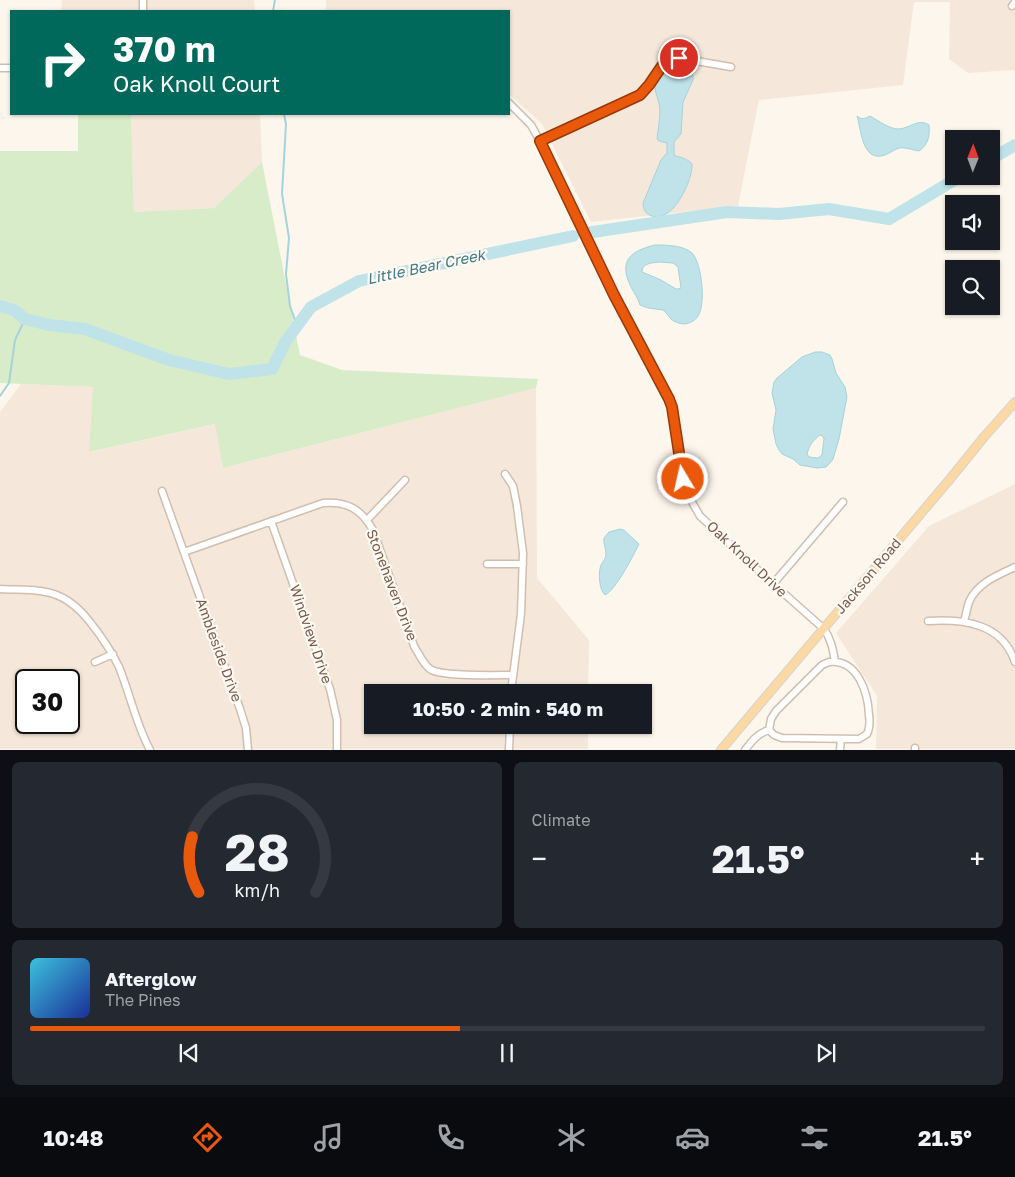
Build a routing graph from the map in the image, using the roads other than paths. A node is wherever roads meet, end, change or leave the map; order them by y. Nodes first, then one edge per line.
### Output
1 (731, 66) dead end
2 (510, 104) edge
3 (540, 141) junction
4 (1015, 402) edge
5 (505, 474) dead end
6 (405, 480) dead end
7 (162, 491) dead end
8 (843, 502) dead end
9 (367, 520) junction
10 (271, 521) junction
11 (184, 552) junction
12 (487, 564) dead end
13 (523, 564) junction
14 (1015, 567) edge
15 (773, 584) junction
16 (0, 589) edge
17 (928, 621) dead end
18 (964, 621) junction
19 (824, 628) junction
20 (112, 654) junction
21 (95, 662) dead end
22 (835, 662) junction
23 (1015, 662) edge
24 (513, 675) junction
25 (512, 684) edge
26 (769, 730) junction
27 (510, 734) edge
28 (841, 739) junction
29 (150, 750) edge
30 (248, 750) edge
31 (337, 750) edge
32 (509, 750) edge
33 (721, 750) edge
34 (745, 750) edge
35 (840, 750) edge

1 - 3 street
2 - 3 street, Oak Knoll Drive
3 - 15 street, Oak Knoll Drive
4 - 19 main road, Jackson Road
5 - 13 street
6 - 9 street
7 - 11 street, Ambleside Drive
8 - 15 street
9 - 10 street, Stonehaven Drive
9 - 24 street, Stonehaven Drive
10 - 11 street, Stonehaven Drive
10 - 31 street, Windview Drive
11 - 30 street, Ambleside Drive
12 - 13 street
13 - 24 street
14 - 18 street
15 - 19 street, Oak Knoll Drive
16 - 20 street
17 - 18 street
18 - 23 street
19 - 22 street
19 - 33 main road, Jackson Road
20 - 21 street
20 - 29 street
22 - 26 street
22 - 28 street
24 - 25 street
26 - 28 street
26 - 34 street
27 - 32 street
28 - 35 street

